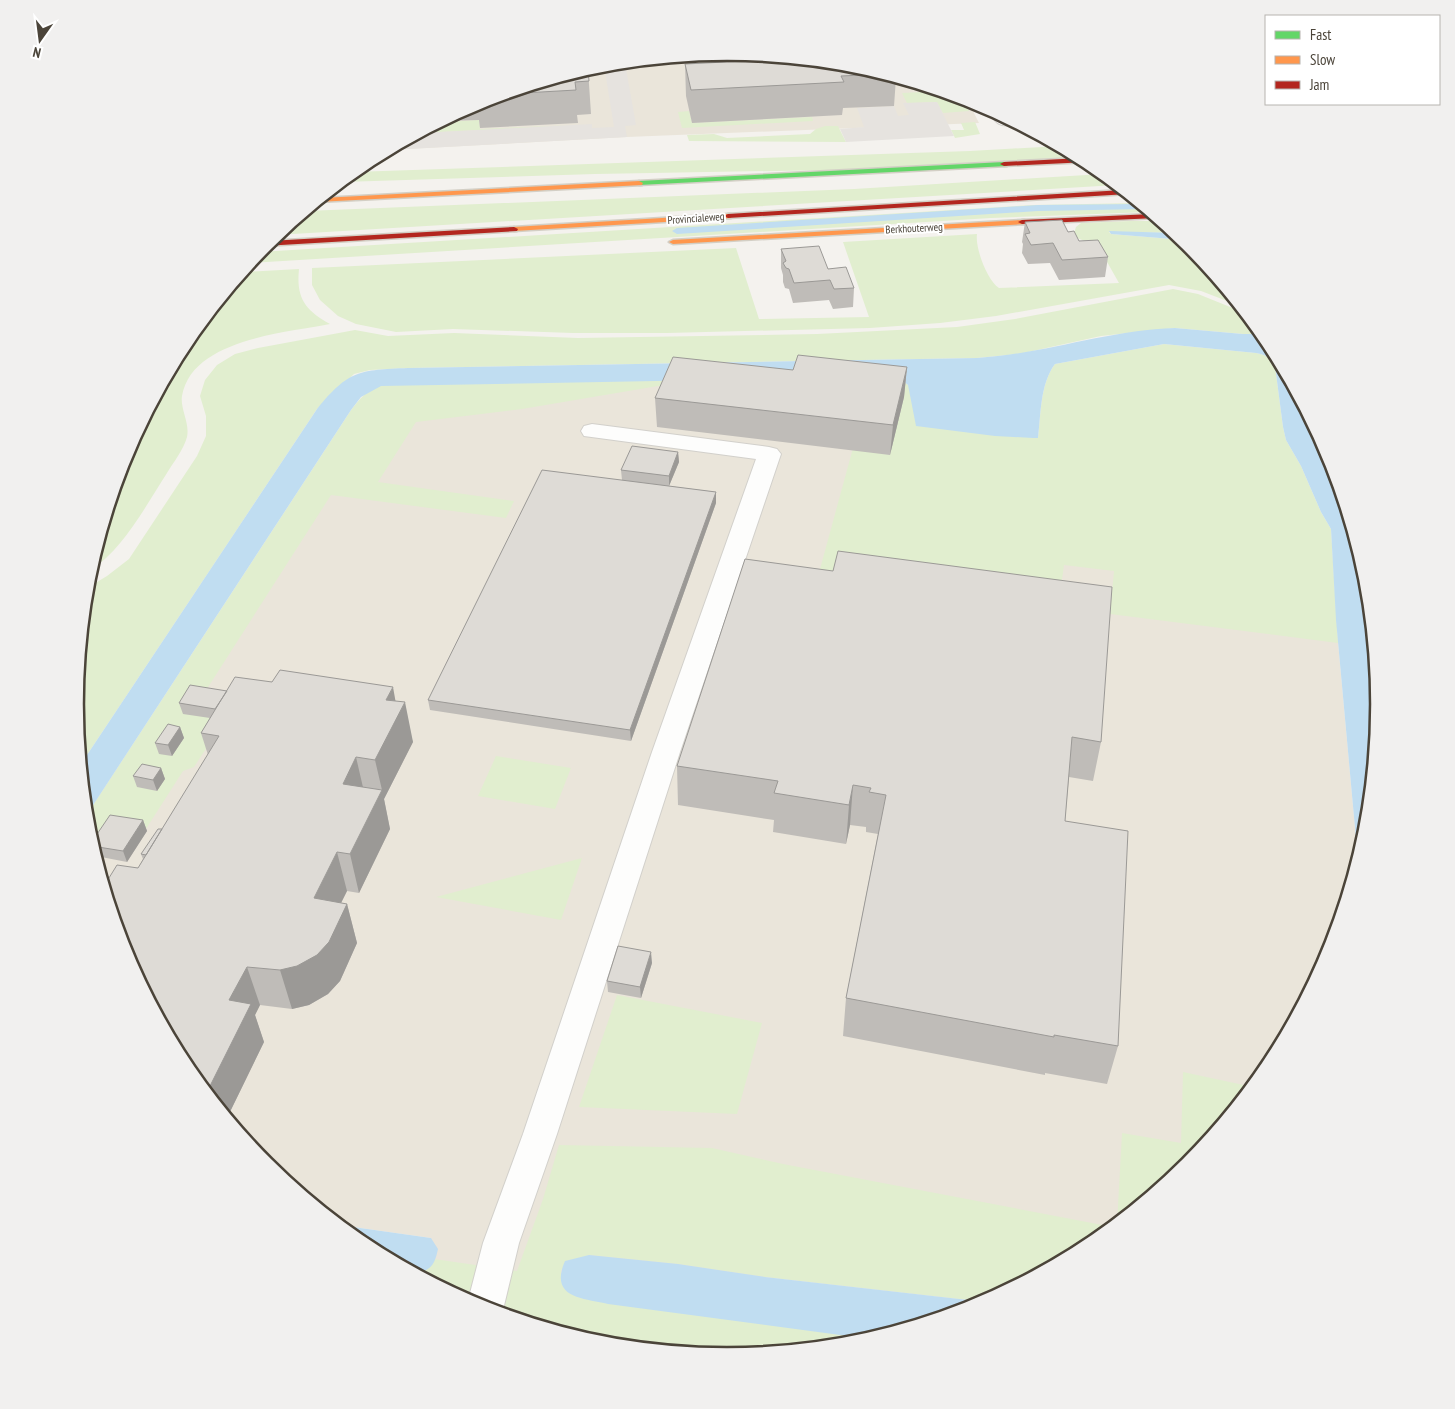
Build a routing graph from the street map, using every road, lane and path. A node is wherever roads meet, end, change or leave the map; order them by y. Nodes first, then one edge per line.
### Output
1 (1071, 161) edge
2 (1117, 192) edge
3 (329, 199) edge
4 (1146, 216) edge
5 (673, 242) dead end
6 (280, 243) edge
7 (592, 431) dead end
8 (487, 1301) edge

1 - 3 main road
2 - 6 main road, Provincialeweg
4 - 5 main road, Berkhouterweg
7 - 8 lane

